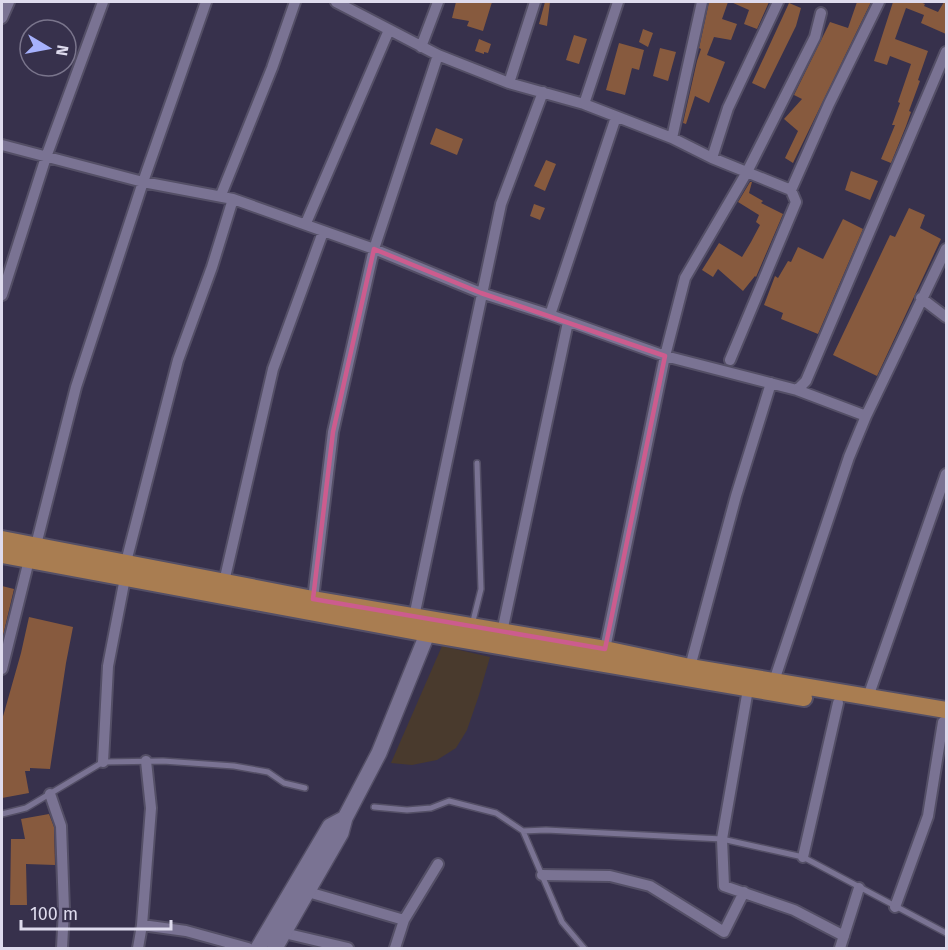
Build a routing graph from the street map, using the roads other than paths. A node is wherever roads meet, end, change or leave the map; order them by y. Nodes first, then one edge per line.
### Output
1 (9, 2) edge
2 (103, 2) edge
3 (206, 2) edge
4 (295, 2) edge
5 (336, 2) edge
6 (438, 2) edge
7 (535, 2) edge
8 (618, 2) edge
9 (702, 2) edge
10 (778, 2) edge
11 (879, 2) edge
12 (359, 7) edge
13 (821, 13) dead end
14 (2, 18) edge
15 (389, 30) junction
16 (421, 46) junction
17 (946, 52) edge
18 (438, 55) junction
19 (509, 84) junction
20 (543, 92) junction
21 (584, 104) junction
22 (616, 117) junction
23 (672, 138) junction
24 (2, 145) edge
25 (46, 157) junction
26 (712, 158) junction
27 (747, 172) junction
28 (143, 182) junction
29 (791, 190) junction
30 (221, 195) junction
31 (233, 199) junction
32 (306, 223) junction
33 (323, 232) junction
34 (374, 249) junction
35 (946, 249) edge
36 (481, 293) junction
37 (2, 295) edge
38 (921, 298) junction
39 (550, 315) junction
40 (946, 317) edge
41 (568, 322) junction
42 (665, 356) junction
43 (730, 360) dead end
44 (771, 383) junction
45 (797, 390) junction
46 (866, 416) junction
47 (477, 463) dead end
48 (946, 474) edge
49 (2, 539) edge
50 (33, 553) junction
51 (2, 555) edge
52 (126, 570) junction
53 (224, 582) junction
54 (242, 592) junction
55 (313, 600) junction
56 (414, 617) junction
57 (430, 627) junction
58 (472, 627) junction
59 (502, 632) junction
60 (605, 649) junction
61 (690, 667) junction
62 (2, 669) edge
63 (774, 681) junction
64 (747, 689) junction
65 (868, 697) junction
66 (838, 703) junction
67 (945, 718) edge
68 (147, 761) junction
69 (103, 762) junction
70 (306, 789) dead end
71 (50, 794) junction
72 (374, 807) dead end
73 (2, 813) edge
74 (345, 818) junction
75 (523, 831) junction
76 (722, 839) junction
77 (803, 857) junction
78 (438, 864) dead end
79 (542, 875) junction
80 (859, 888) junction
81 (308, 892) junction
82 (744, 892) junction
83 (895, 907) junction
84 (404, 920) junction
85 (142, 925) junction
86 (284, 933) junction
87 (946, 933) edge
88 (844, 936) junction
89 (62, 948) edge
90 (138, 948) edge
91 (248, 948) edge
92 (258, 948) edge
93 (275, 948) edge
94 (348, 948) edge
95 (394, 948) edge
96 (584, 948) edge
97 (840, 948) edge

1 - 14 street
2 - 25 street
3 - 28 street
4 - 30 street
5 - 12 street
6 - 16 street
7 - 19 street
8 - 21 street
9 - 23 street
10 - 26 street
11 - 29 street
12 - 15 street
13 - 27 street
15 - 16 street
15 - 32 street
16 - 18 street
17 - 45 street
18 - 19 street
18 - 34 street
19 - 20 street
20 - 21 street
20 - 36 street
21 - 22 street
22 - 23 street
22 - 39 street
23 - 26 street
24 - 25 street
25 - 28 street
25 - 37 street
26 - 27 street
27 - 29 street
27 - 42 street
28 - 30 street
28 - 50 street
29 - 43 street
30 - 31 street
31 - 32 street
31 - 52 street
32 - 33 street
33 - 34 street
33 - 53 street
34 - 36 street
34 - 55 street
35 - 38 street
36 - 39 street
36 - 56 street
38 - 40 street
38 - 46 street
39 - 41 street
41 - 42 street
41 - 59 street
42 - 44 street
42 - 60 street
44 - 45 street
44 - 61 street
45 - 46 street
46 - 63 street
47 - 58 lane
48 - 65 street
49 - 50 main road
50 - 51 main road
50 - 52 main road
50 - 62 street
52 - 53 main road
52 - 54 main road
52 - 69 street
53 - 54 main road
54 - 55 main road
54 - 57 main road
55 - 56 main road
56 - 57 main road
57 - 58 main road
57 - 64 main road
57 - 74 main road
58 - 59 main road
59 - 60 main road
60 - 61 main road
61 - 63 main road
63 - 65 main road
64 - 66 main road
64 - 76 street
65 - 67 main road
66 - 67 main road
66 - 77 street
67 - 83 street
68 - 69 lane
68 - 70 lane
68 - 85 street
69 - 71 lane
71 - 73 lane
71 - 89 street
72 - 75 lane
74 - 81 main road
74 - 92 main road
75 - 76 lane
75 - 79 lane
76 - 77 lane
76 - 82 street
77 - 80 lane
78 - 84 street
79 - 82 street
79 - 96 lane
80 - 83 lane
80 - 88 street
81 - 84 street
81 - 86 main road
82 - 88 street
83 - 87 lane
84 - 95 street
85 - 90 street
85 - 91 street
86 - 93 main road
86 - 94 street
88 - 97 street

